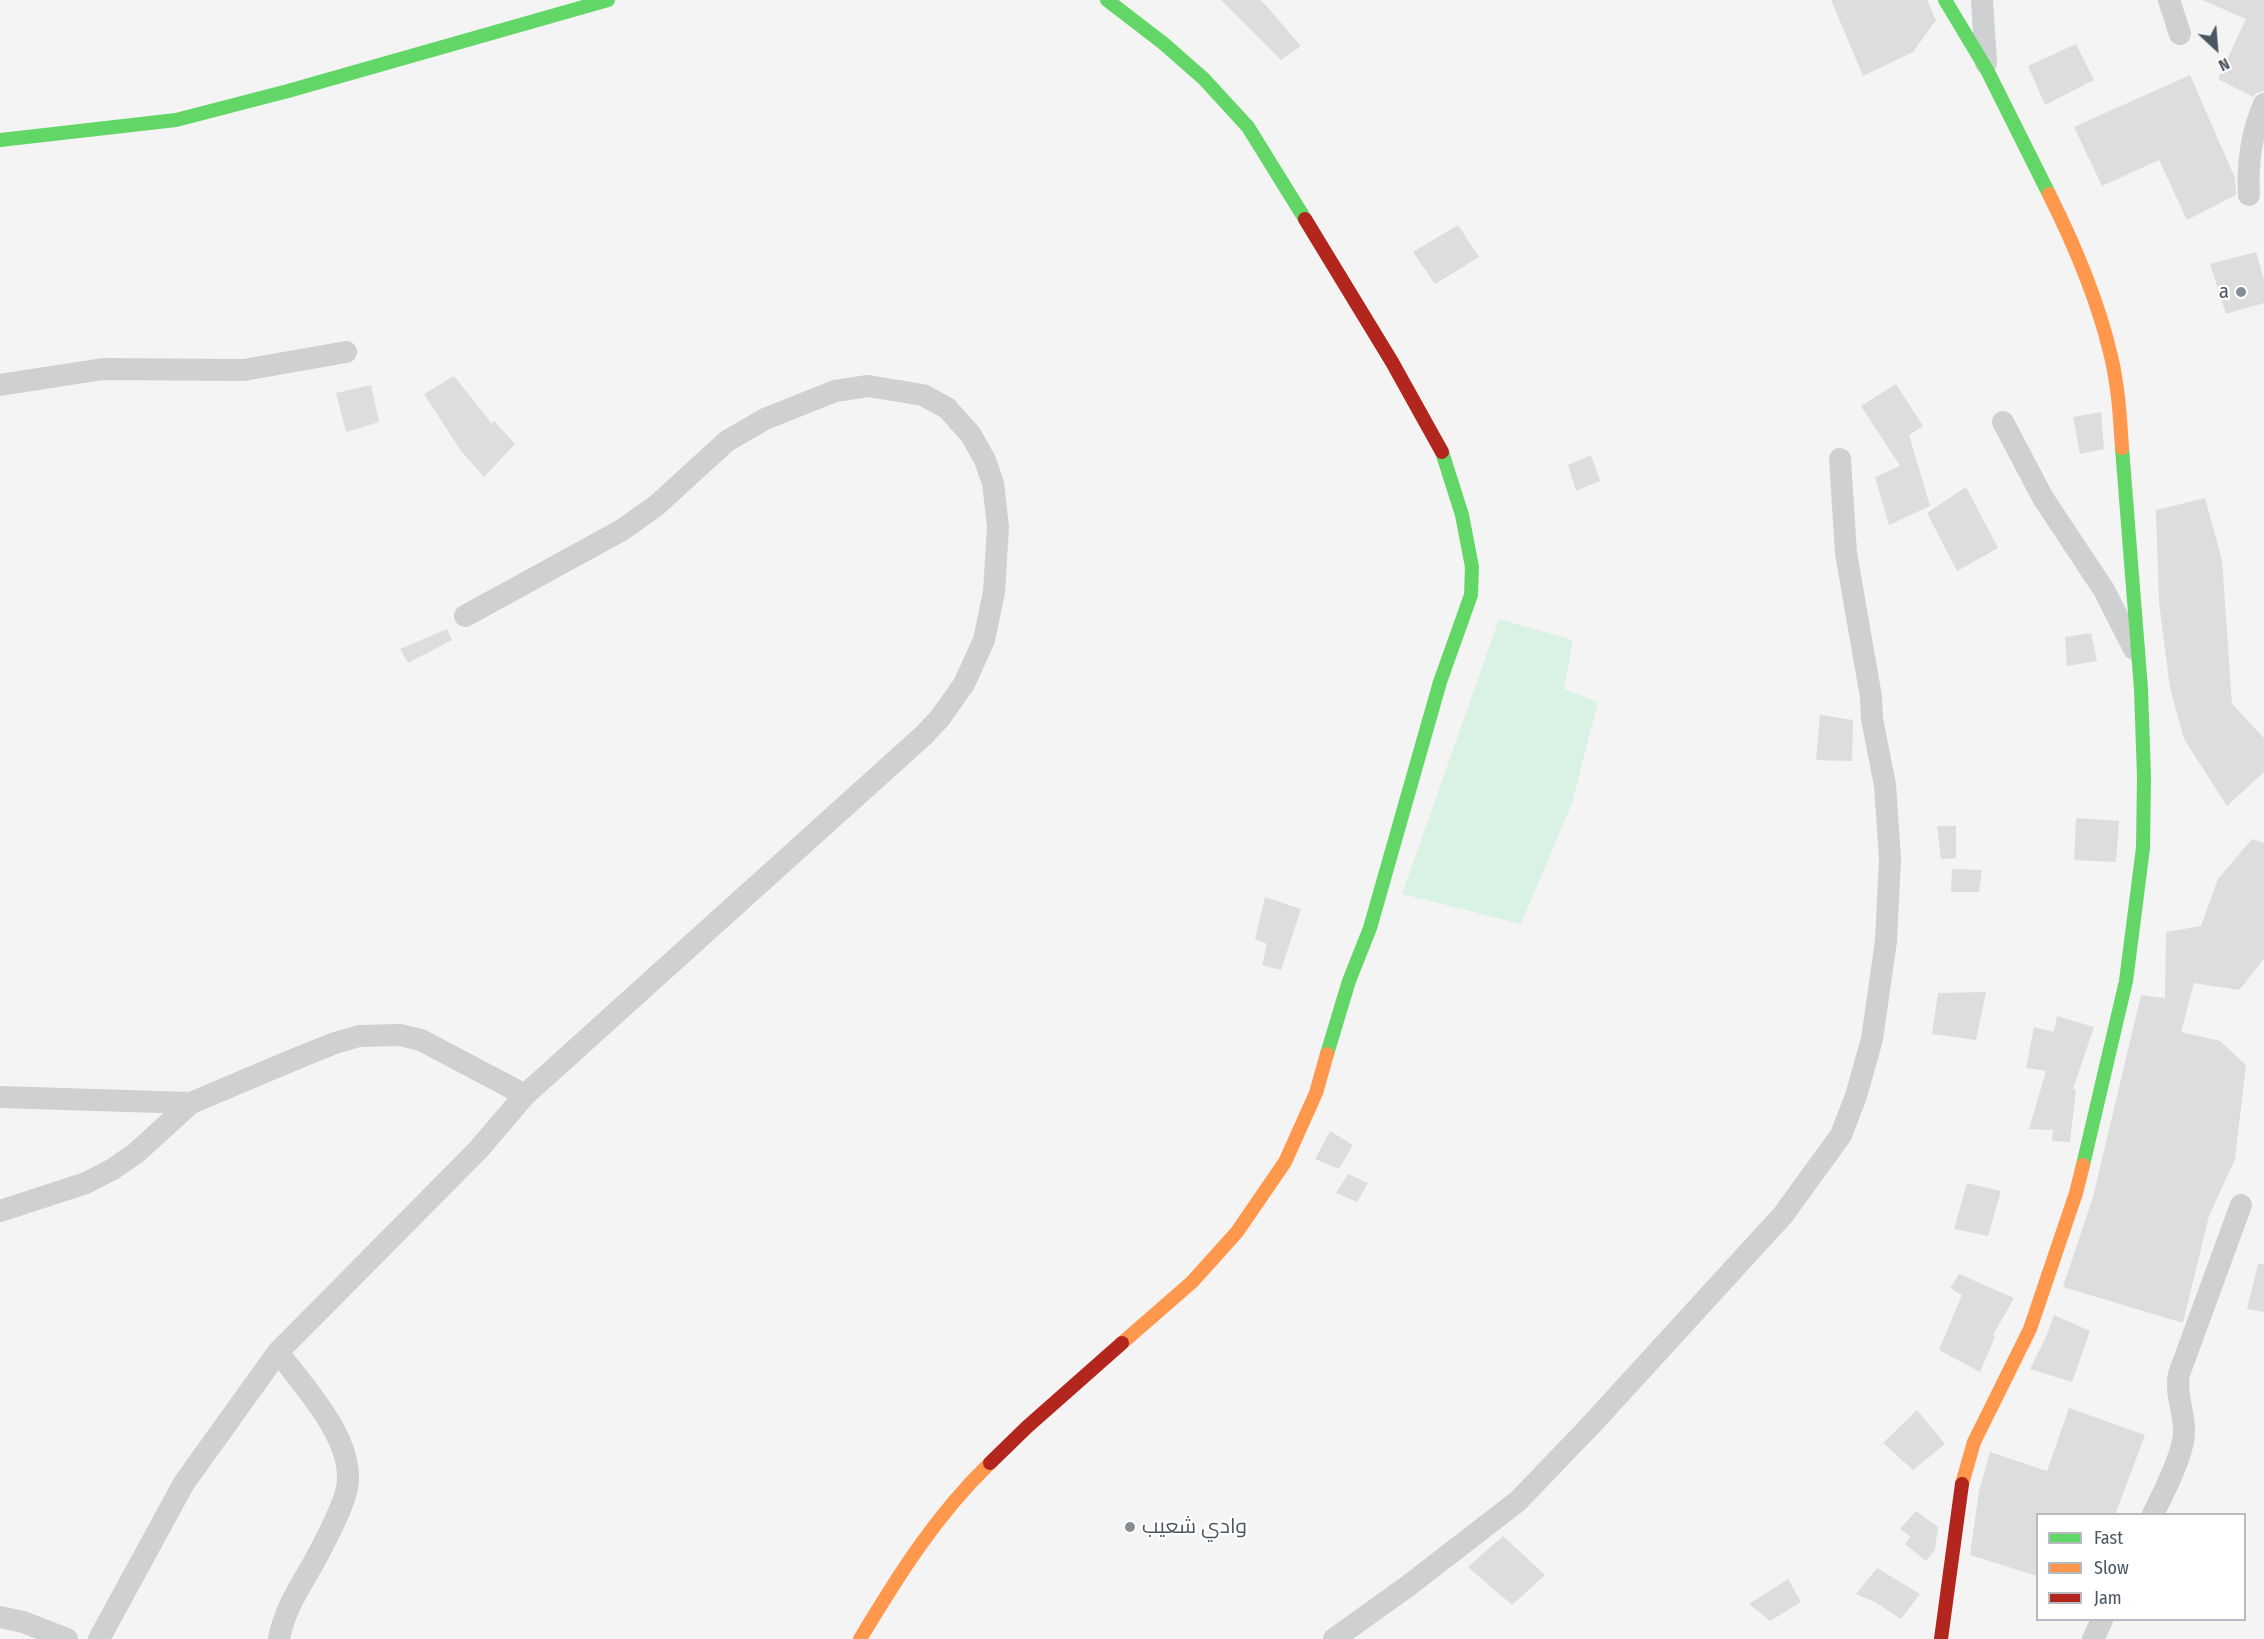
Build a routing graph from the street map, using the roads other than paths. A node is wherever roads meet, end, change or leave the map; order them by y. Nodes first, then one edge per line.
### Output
1 (608, 0) edge
2 (1107, 0) edge
3 (1945, 0) edge
4 (1982, 0) edge
5 (2169, 0) edge
6 (2180, 34) dead end
7 (1987, 70) junction
8 (2264, 104) edge
9 (0, 140) edge
10 (2249, 195) dead end
11 (346, 352) dead end
12 (0, 386) edge
13 (2003, 422) dead end
14 (1840, 459) dead end
15 (465, 616) dead end
16 (2139, 658) junction
17 (525, 1095) junction
18 (0, 1096) edge
19 (191, 1103) junction
20 (2241, 1205) dead end
21 (0, 1211) edge
22 (278, 1352) junction
23 (2154, 1513) edge
24 (0, 1617) edge
25 (2102, 1621) edge
26 (67, 1639) edge
27 (99, 1639) edge
28 (279, 1639) edge
29 (860, 1639) edge
30 (1334, 1639) edge
31 (1941, 1639) edge
32 (2093, 1639) edge

1 - 9 main road
2 - 29 main road
3 - 7 main road
4 - 7 street
5 - 6 street
7 - 16 main road
8 - 10 street
11 - 12 street
13 - 16 street
14 - 30 street
15 - 17 street
16 - 31 main road
17 - 19 street
17 - 22 street
18 - 19 street
19 - 21 street
20 - 23 street
22 - 27 street
22 - 28 street
24 - 26 street
25 - 32 street

